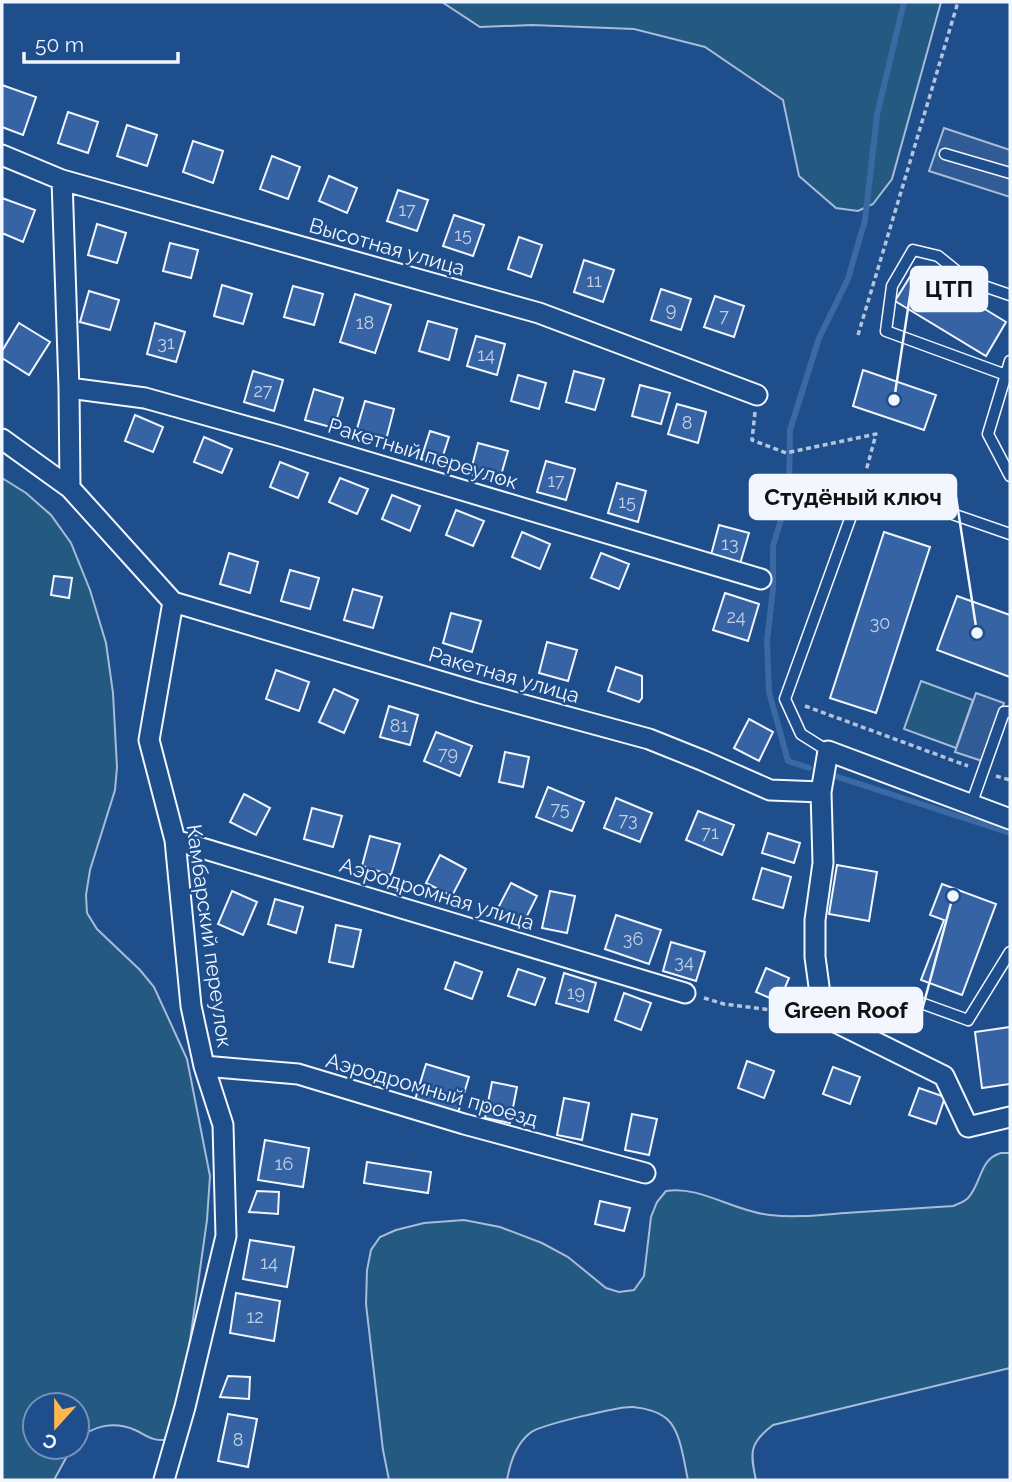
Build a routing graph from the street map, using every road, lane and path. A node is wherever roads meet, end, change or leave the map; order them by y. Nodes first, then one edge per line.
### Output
1 (958, 2) edge
2 (945, 154) dead end
3 (2, 155) edge
4 (1010, 173) edge
5 (62, 180) junction
6 (1010, 295) edge
7 (858, 335) dead end
8 (1010, 361) edge
9 (1006, 375) junction
10 (69, 388) junction
11 (757, 396) joint
12 (2, 439) edge
13 (1010, 476) edge
14 (863, 483) junction
15 (71, 488) junction
16 (1010, 534) edge
17 (761, 579) dead end
18 (173, 601) junction
19 (785, 698) junction
20 (1010, 712) edge
21 (828, 751) junction
22 (983, 772) junction
23 (1010, 780) edge
24 (821, 792) junction
25 (971, 806) junction
26 (1010, 819) edge
27 (175, 839) junction
28 (1010, 952) edge
29 (685, 993) dead end
30 (900, 995) dead end
31 (724, 1004) dead end
32 (823, 1016) junction
33 (204, 1066) junction
34 (1010, 1118) edge
35 (645, 1173) dead end
36 (164, 1480) edge

1 - 7 path
2 - 4 lane
3 - 5 street, Высотная улица
5 - 10 street
5 - 11 street, Высотная улица
6 - 9 lane
8 - 9 lane
9 - 13 lane
10 - 15 street
10 - 17 street, Ракетный переулок
11 - 14 path
12 - 15 street
14 - 16 lane
14 - 19 lane
15 - 18 street
18 - 24 street, Ракетная улица
18 - 27 street, Камбарский переулок
19 - 21 lane
19 - 22 path
20 - 22 lane
21 - 24 street
21 - 25 street
22 - 23 path
22 - 25 lane
24 - 32 street
25 - 26 street
27 - 29 street, Аэродромная улица
27 - 33 street, Камбарский переулок
28 - 30 lane
31 - 32 path
32 - 34 street
33 - 35 street, Аэродромный проезд
33 - 36 street, Камбарский переулок

